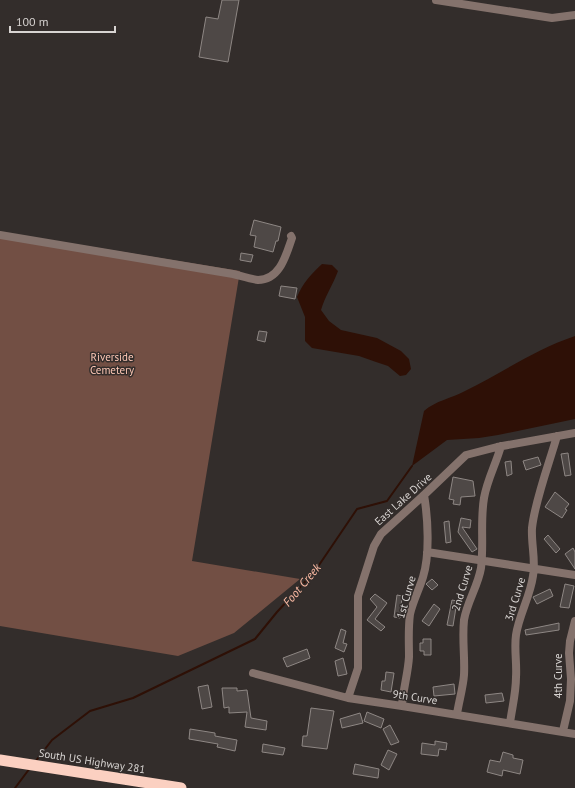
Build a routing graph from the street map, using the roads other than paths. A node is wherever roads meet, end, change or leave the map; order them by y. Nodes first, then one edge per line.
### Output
1 (436, 0) edge
2 (575, 15) edge
3 (0, 235) edge
4 (291, 236) dead end
5 (575, 434) edge
6 (557, 436) junction
7 (501, 446) junction
8 (424, 495) junction
9 (427, 552) junction
10 (482, 560) junction
11 (534, 569) junction
12 (575, 575) edge
13 (575, 622) edge
14 (253, 674) dead end
15 (348, 698) junction
16 (402, 706) junction
17 (457, 714) junction
18 (510, 723) junction
19 (563, 731) junction
20 (575, 734) edge
21 (4, 760) edge
22 (180, 788) edge

1 - 2 street
3 - 4 street
5 - 6 street, East Lake Drive
6 - 7 street, East Lake Drive
6 - 11 street, 3rd Curve
7 - 8 street, East Lake Drive
7 - 10 street, 2nd Curve
8 - 9 street, 1st Curve
8 - 15 street, East Lake Drive
9 - 10 street
9 - 16 street, 1st Curve
10 - 11 street
10 - 17 street, 2nd Curve
11 - 12 street
11 - 18 street, 3rd Curve
13 - 19 street, 4th Curve
14 - 15 street, 9th Curve
15 - 16 street, 9th Curve
16 - 17 street, 9th Curve
17 - 18 street, 9th Curve
18 - 19 street, 9th Curve
19 - 20 street, 9th Curve
21 - 22 highway, South US Highway 281

